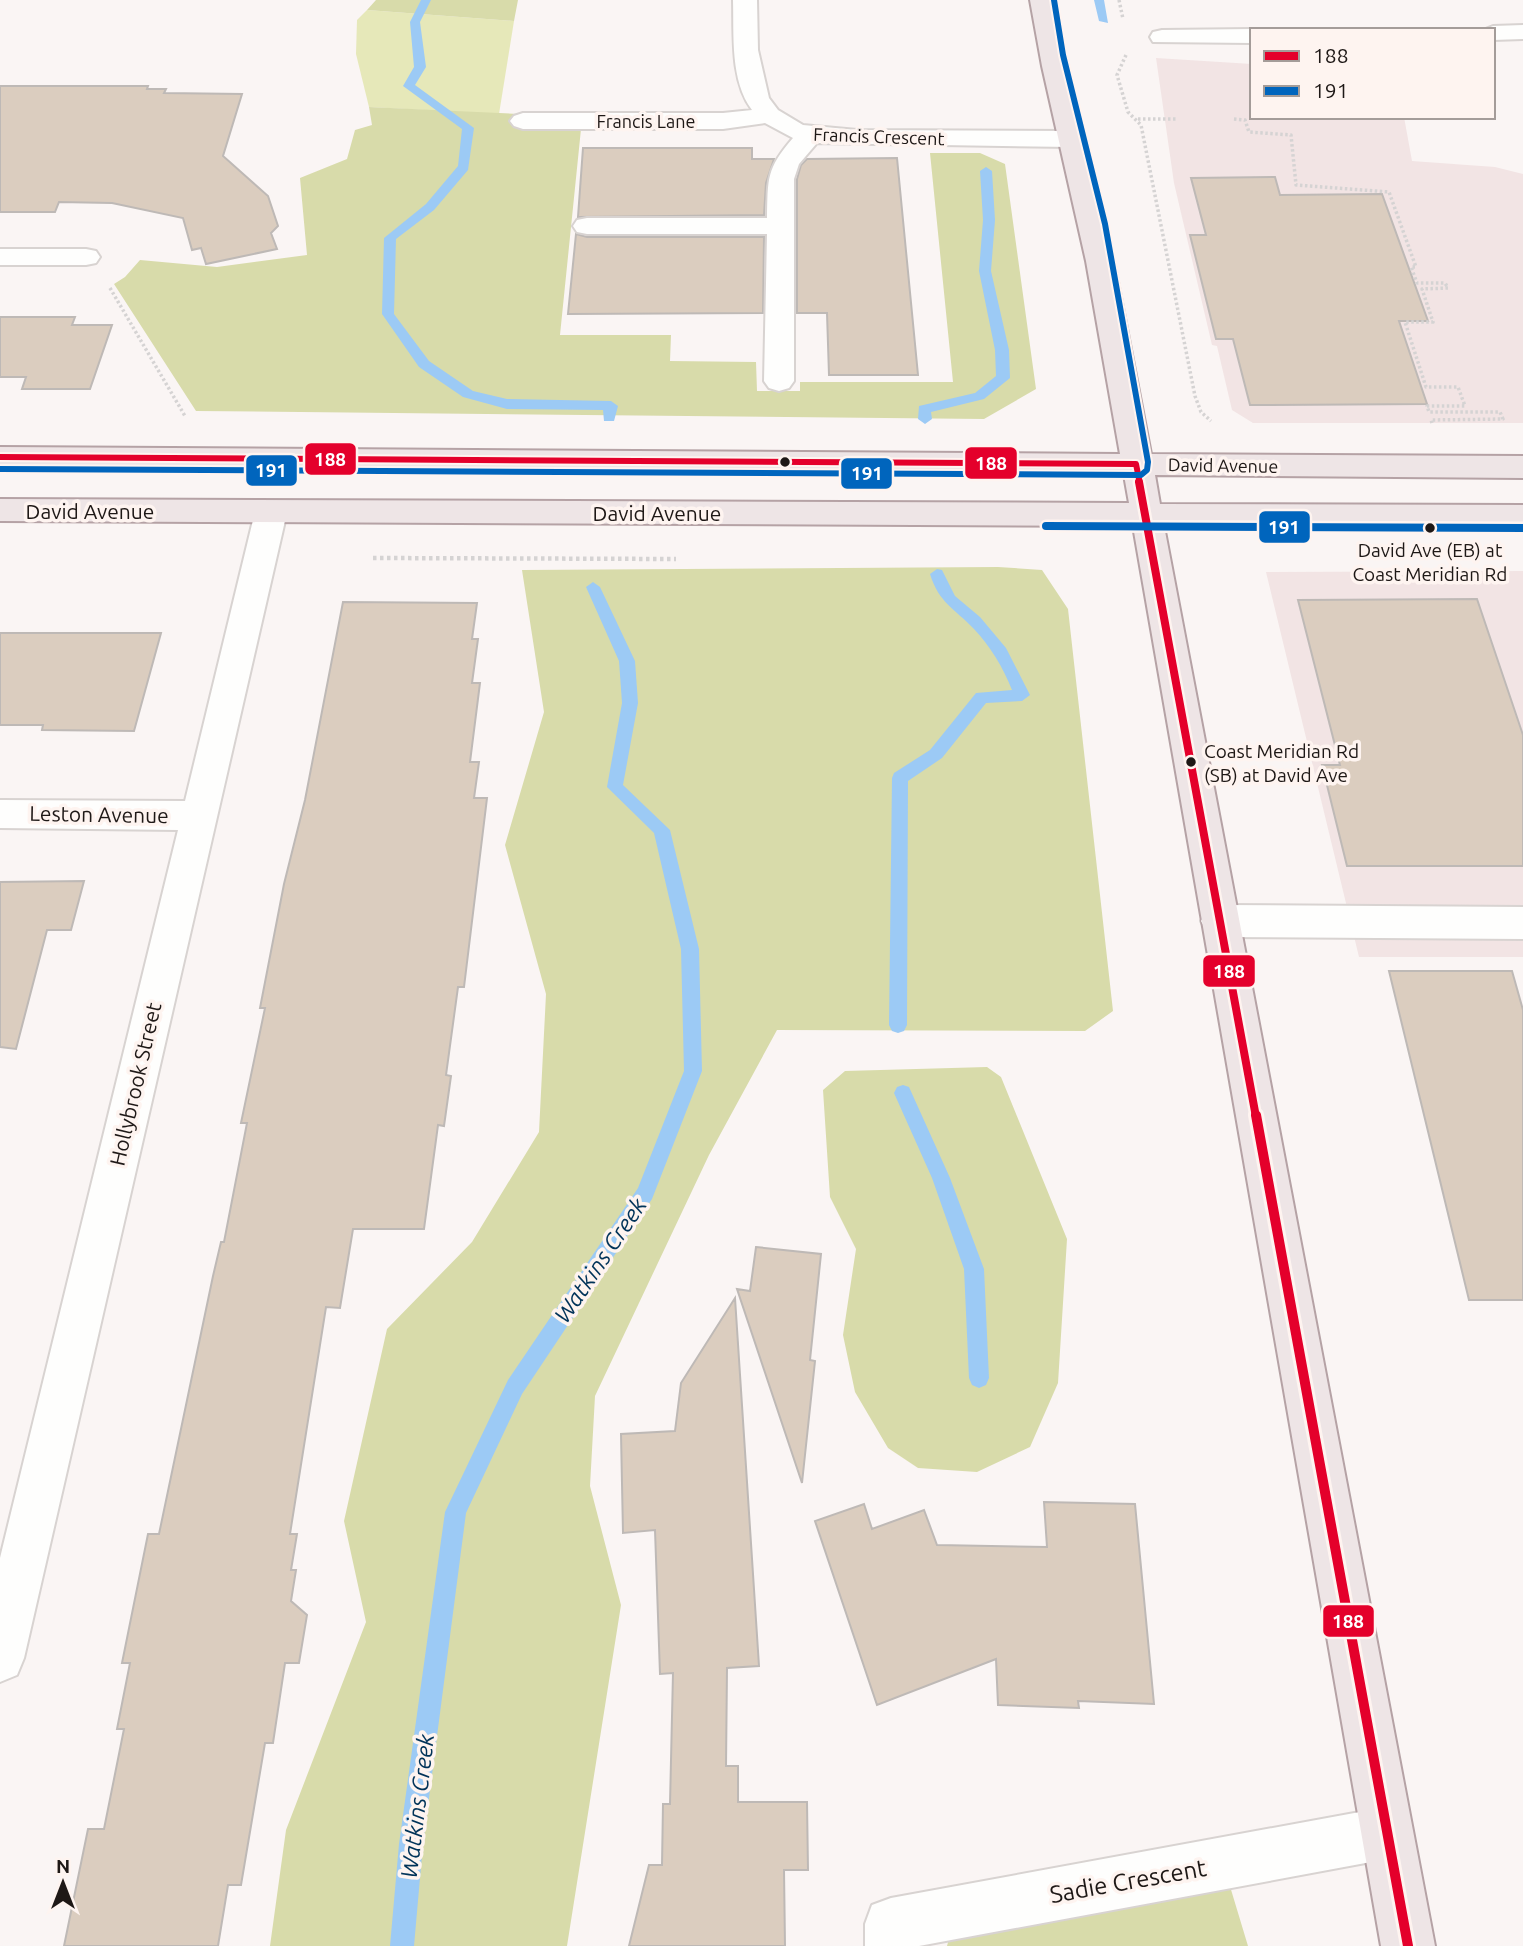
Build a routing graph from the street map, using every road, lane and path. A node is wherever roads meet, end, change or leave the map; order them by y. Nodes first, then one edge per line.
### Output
1 (745, 0) edge
2 (1042, 0) edge
3 (1523, 32) edge
4 (1495, 33) edge
5 (1250, 36) edge
6 (1162, 37) dead end
7 (1117, 75) dead end
8 (769, 115) junction
9 (1137, 119) junction
10 (1176, 119) dead end
11 (1234, 119) dead end
12 (523, 121) dead end
13 (810, 135) junction
14 (1072, 139) junction
15 (587, 226) dead end
16 (780, 226) junction
17 (0, 257) edge
18 (86, 257) dead end
19 (111, 289) dead end
20 (779, 381) dead end
21 (187, 420) dead end
22 (1205, 429) dead end
23 (1435, 430) dead end
24 (0, 457) edge
25 (1136, 464) junction
26 (1523, 467) edge
27 (0, 510) edge
28 (271, 512) junction
29 (1146, 515) junction
30 (1523, 516) edge
31 (0, 814) edge
32 (197, 816) junction
33 (1220, 921) junction
34 (1523, 923) edge
35 (0, 1658) edge
36 (1387, 1833) junction
37 (892, 1946) edge
38 (1408, 1946) edge

1 - 8 street
2 - 14 main road
3 - 4 street
5 - 6 street
7 - 9 path
8 - 12 street, Francis Lane
8 - 13 street, Francis Crescent
9 - 10 path
9 - 22 path
11 - 23 path
13 - 14 street, Francis Crescent
13 - 16 street
14 - 25 main road
15 - 16 street
16 - 20 street
17 - 18 street
19 - 21 path
24 - 25 main road, David Avenue
25 - 26 main road, David Avenue
25 - 29 main road
27 - 28 main road, David Avenue
28 - 29 main road, David Avenue
28 - 32 street, Hollybrook Street
29 - 30 main road, David Avenue
29 - 33 main road
31 - 32 street, Leston Avenue
32 - 35 street, Hollybrook Street
33 - 34 street
33 - 36 main road
36 - 37 street, Sadie Crescent
36 - 38 main road

